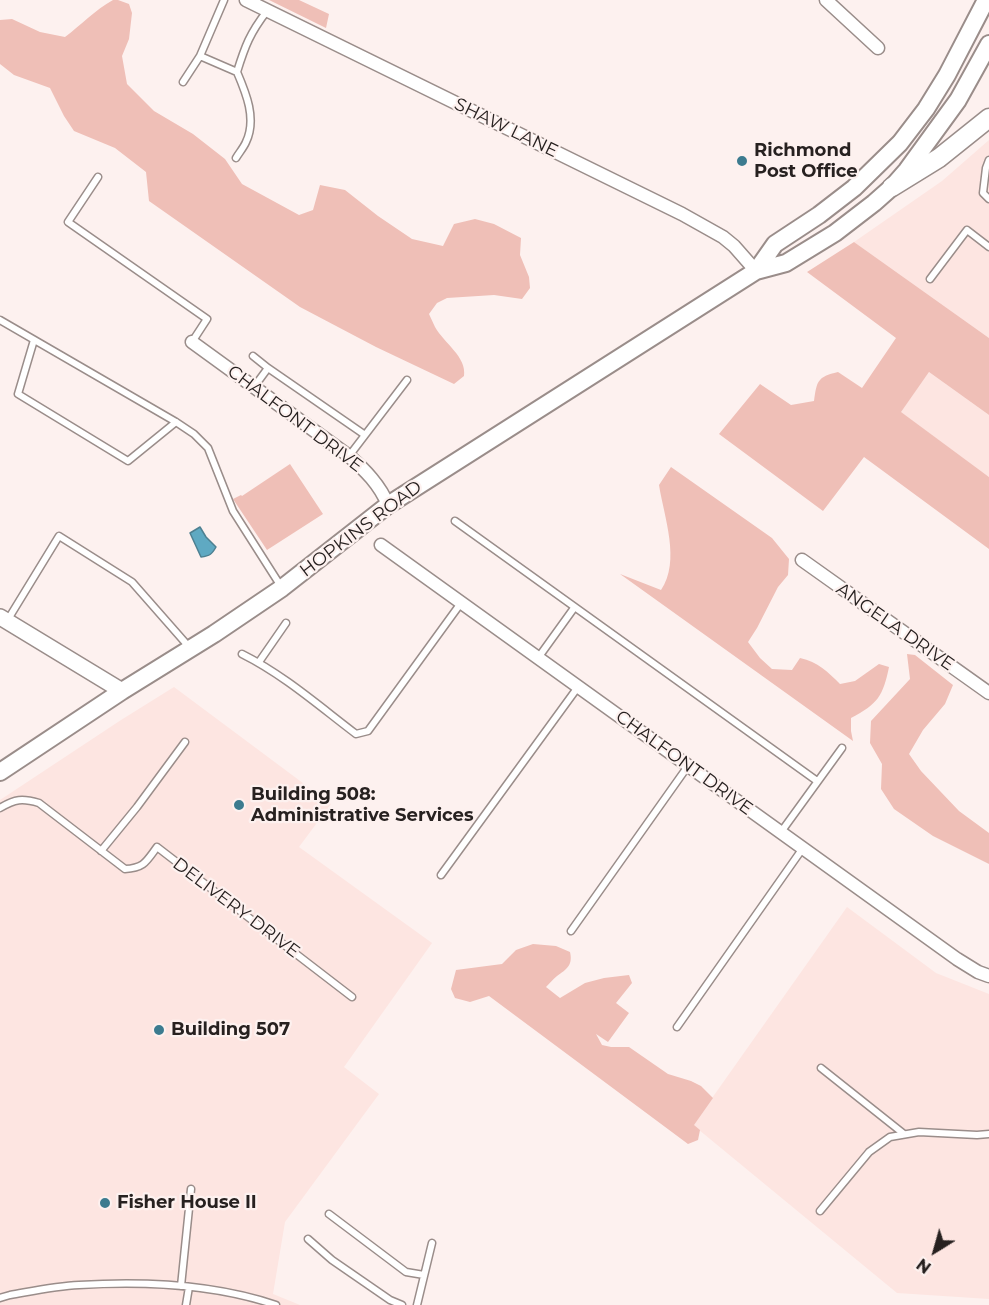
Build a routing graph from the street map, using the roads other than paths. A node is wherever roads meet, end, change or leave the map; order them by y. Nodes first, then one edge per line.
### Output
1 (224, 0) edge
2 (246, 0) edge
3 (826, 0) edge
4 (986, 0) edge
5 (267, 10) junction
6 (989, 44) edge
7 (878, 48) dead end
8 (200, 56) junction
9 (237, 72) junction
10 (183, 82) dead end
11 (989, 118) edge
12 (236, 158) dead end
13 (989, 160) edge
14 (98, 177) dead end
15 (892, 188) junction
16 (989, 199) edge
17 (989, 247) edge
18 (756, 271) junction
19 (930, 279) dead end
20 (0, 320) edge
21 (34, 340) junction
22 (192, 342) joint
23 (253, 356) dead end
24 (268, 368) junction
25 (407, 380) dead end
26 (254, 387) junction
27 (176, 422) junction
28 (365, 435) junction
29 (349, 456) junction
30 (388, 505) junction
31 (455, 521) dead end
32 (381, 545) dead end
33 (802, 560) dead end
34 (282, 588) junction
35 (461, 603) junction
36 (574, 608) junction
37 (3, 619) edge
38 (286, 622) dead end
39 (191, 649) junction
40 (242, 654) dead end
41 (538, 658) junction
42 (259, 662) junction
43 (578, 686) junction
44 (122, 692) junction
45 (989, 693) edge
46 (185, 742) dead end
47 (842, 748) dead end
48 (688, 766) junction
49 (0, 771) edge
50 (817, 781) junction
51 (0, 808) edge
52 (781, 832) junction
53 (803, 848) junction
54 (101, 851) junction
55 (441, 875) dead end
56 (571, 931) dead end
57 (989, 976) edge
58 (352, 997) dead end
59 (677, 1027) dead end
60 (821, 1068) dead end
61 (904, 1134) junction
62 (989, 1134) edge
63 (191, 1189) dead end
64 (820, 1211) dead end
65 (329, 1214) dead end
66 (308, 1239) dead end
67 (432, 1242) dead end
68 (424, 1275) junction
69 (180, 1286) junction
70 (189, 1287) junction
71 (0, 1298) edge
72 (186, 1305) edge
73 (276, 1305) edge
74 (402, 1305) edge
75 (417, 1305) edge

1 - 8 lane
2 - 5 street, SHAW LANE
3 - 7 street
4 - 18 main road, HOPKINS ROAD
5 - 9 lane
5 - 18 street, SHAW LANE
6 - 15 main road, HOPKINS ROAD
8 - 9 lane
8 - 10 lane
9 - 12 lane
11 - 15 main road
13 - 16 lane
14 - 22 lane
15 - 18 main road, HOPKINS ROAD
17 - 19 lane
18 - 30 main road, HOPKINS ROAD
20 - 21 lane
21 - 27 lane
21 - 27 lane
22 - 26 street, CHALFONT DRIVE
23 - 24 lane
24 - 26 lane
24 - 28 lane
25 - 28 lane
26 - 29 street, CHALFONT DRIVE
27 - 34 lane
28 - 29 lane
29 - 30 street, CHALFONT DRIVE
30 - 34 main road, HOPKINS ROAD
31 - 36 lane
32 - 35 street, CHALFONT DRIVE
33 - 45 street, ANGELA DRIVE
34 - 39 main road, HOPKINS ROAD
35 - 41 street, CHALFONT DRIVE
35 - 42 lane
36 - 41 lane
36 - 50 lane
37 - 39 lane
37 - 44 street
38 - 42 lane
39 - 44 main road, HOPKINS ROAD
40 - 42 lane
41 - 43 street, CHALFONT DRIVE
43 - 48 street, CHALFONT DRIVE
43 - 55 lane
44 - 49 main road, HOPKINS ROAD
46 - 54 lane
47 - 50 lane
48 - 52 street, CHALFONT DRIVE
48 - 56 lane
50 - 52 lane
51 - 54 lane, DELIVERY DRIVE
52 - 53 street, CHALFONT DRIVE
53 - 57 street, CHALFONT DRIVE
53 - 59 lane
54 - 58 lane, DELIVERY DRIVE
60 - 61 lane
61 - 62 lane
61 - 64 lane
63 - 69 lane
65 - 68 lane
66 - 74 lane
67 - 68 lane
68 - 75 lane
69 - 70 lane
69 - 71 lane
70 - 72 lane
70 - 73 lane

